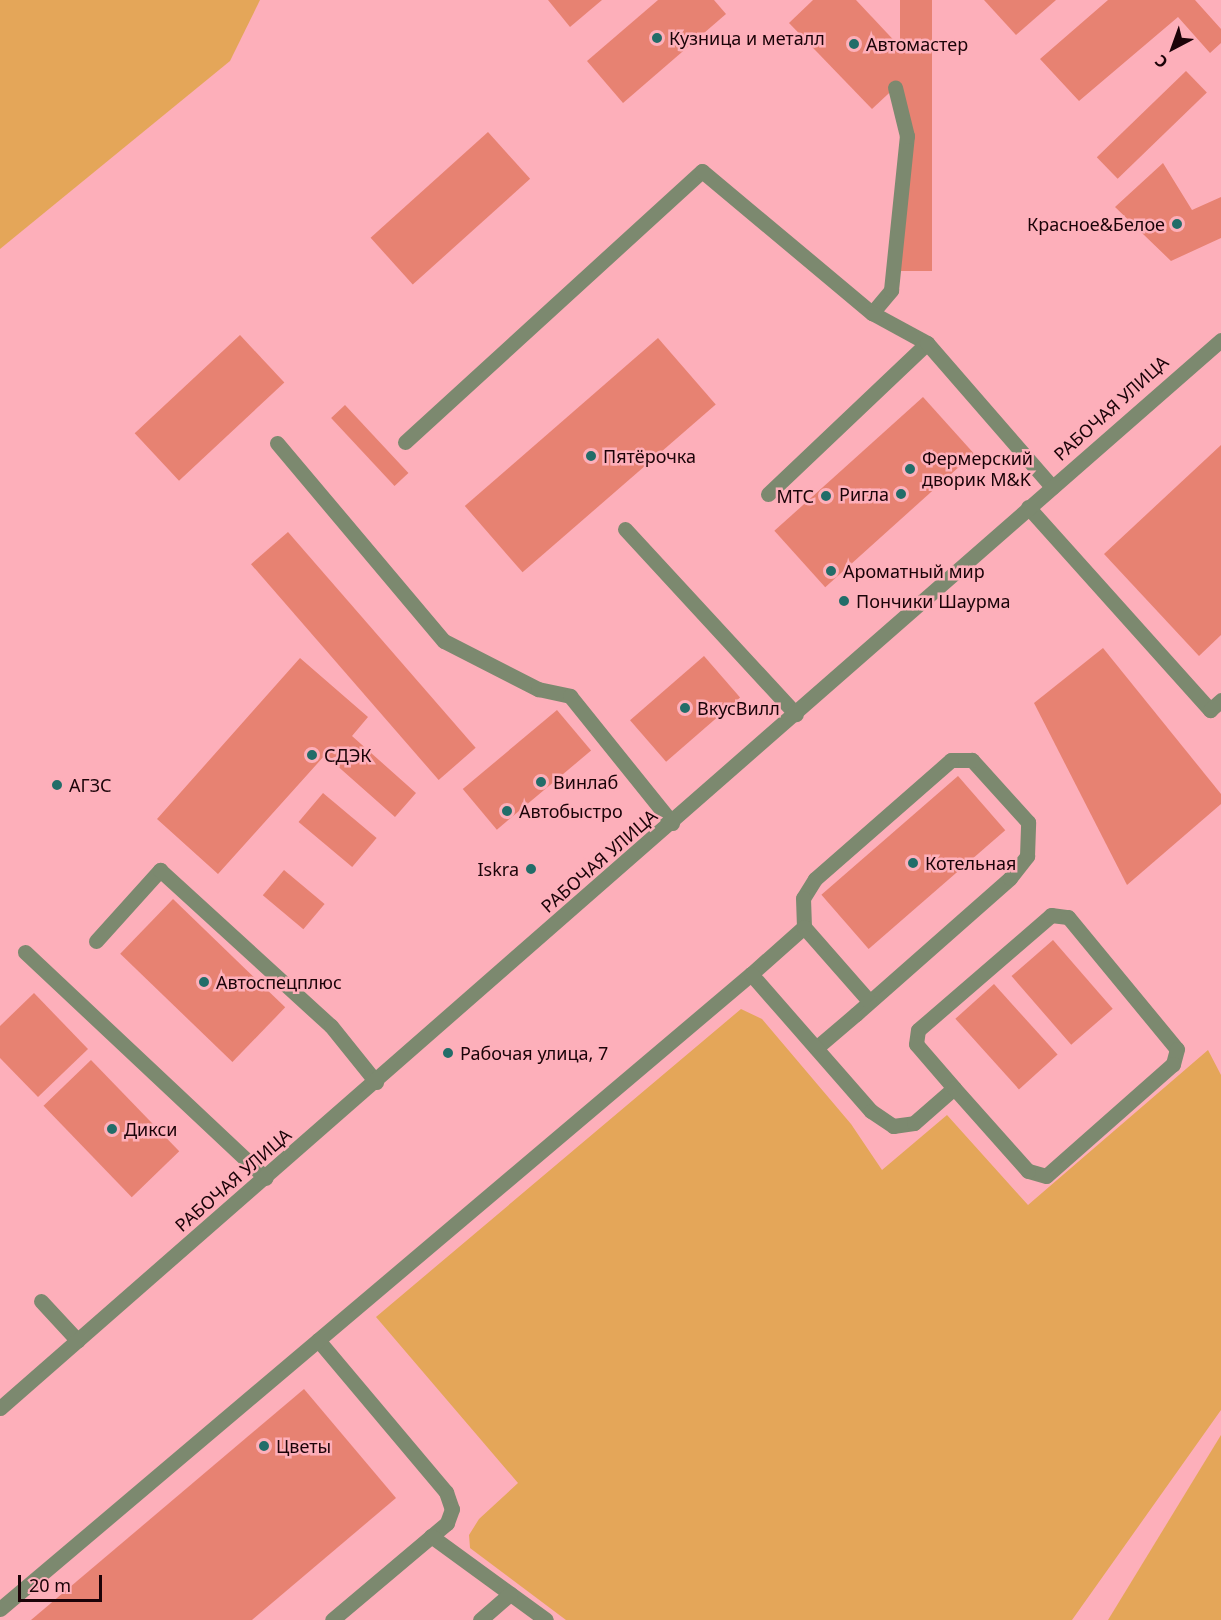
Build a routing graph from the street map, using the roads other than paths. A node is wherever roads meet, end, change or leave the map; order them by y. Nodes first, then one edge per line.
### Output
1 (896, 87) dead end
2 (872, 313) junction
3 (1221, 340) edge
4 (927, 343) junction
5 (405, 442) dead end
6 (277, 443) dead end
7 (1052, 487) junction
8 (768, 494) dead end
9 (1028, 507) junction
10 (626, 529) dead end
11 (1221, 700) edge
12 (796, 714) junction
13 (672, 823) junction
14 (804, 927) junction
15 (96, 941) dead end
16 (25, 952) dead end
17 (751, 974) junction
18 (869, 1001) junction
19 (816, 1048) junction
20 (376, 1082) junction
21 (954, 1088) junction
22 (266, 1178) junction
23 (40, 1301) dead end
24 (318, 1340) junction
25 (78, 1341) junction
26 (0, 1408) edge
27 (431, 1536) junction
28 (510, 1594) junction
29 (0, 1609) edge
30 (332, 1620) edge
31 (480, 1620) edge
32 (546, 1620) edge

1 - 2 street
2 - 4 street
2 - 5 street
3 - 7 street, РАБОЧАЯ УЛИЦА
4 - 7 street
4 - 8 street
6 - 13 street
7 - 9 street, РАБОЧАЯ УЛИЦА
9 - 11 street
9 - 12 street, РАБОЧАЯ УЛИЦА
10 - 12 street
12 - 13 street, РАБОЧАЯ УЛИЦА
13 - 20 street, РАБОЧАЯ УЛИЦА
14 - 17 street
14 - 18 street
14 - 18 street
15 - 20 street
16 - 22 street
17 - 19 street
17 - 24 street
18 - 19 street
19 - 21 street
20 - 22 street, РАБОЧАЯ УЛИЦА
21 - 21 street
22 - 25 street, РАБОЧАЯ УЛИЦА
23 - 25 street
24 - 27 street
24 - 29 street
25 - 26 street, РАБОЧАЯ УЛИЦА
27 - 28 street
27 - 30 street
28 - 31 street
28 - 32 street

